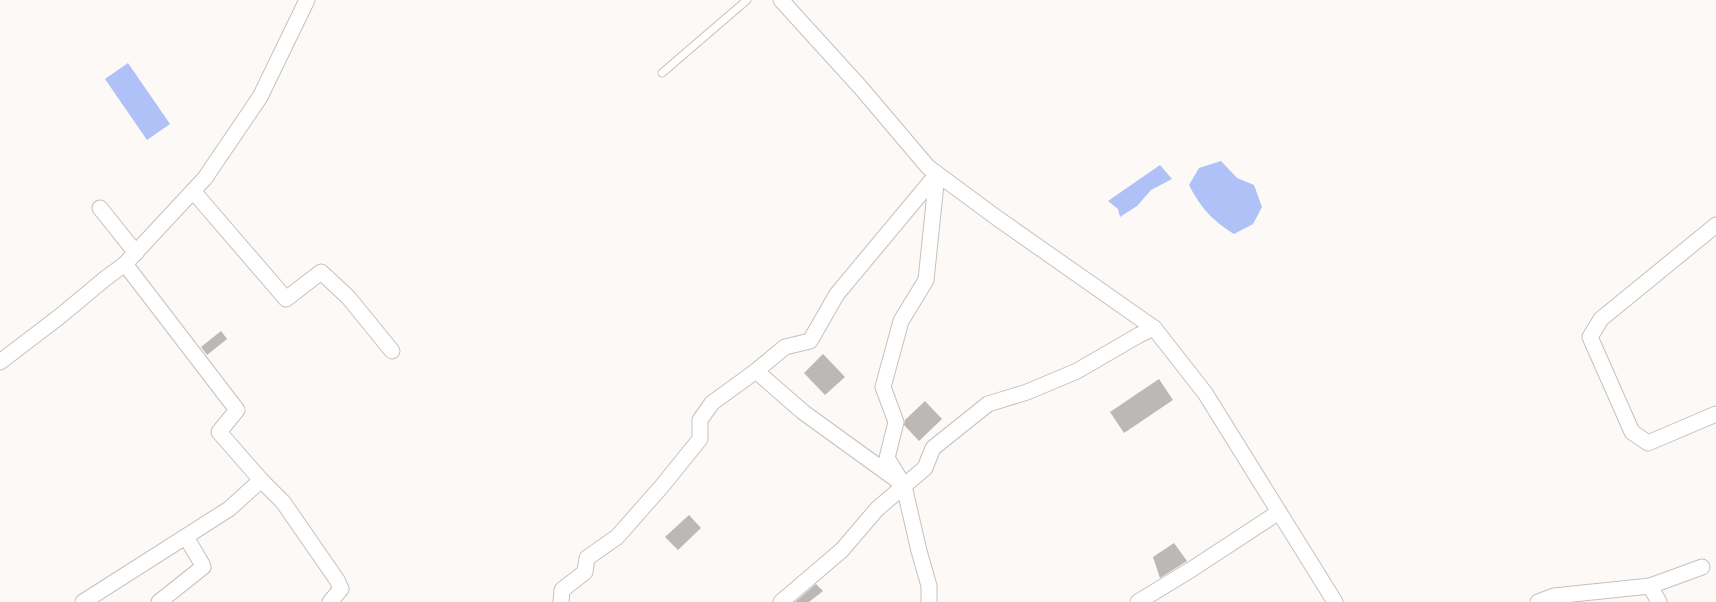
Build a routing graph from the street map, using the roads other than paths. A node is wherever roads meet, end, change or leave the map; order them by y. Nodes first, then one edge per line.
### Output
1 (307, 0) edge
2 (747, 0) edge
3 (781, 0) edge
4 (662, 73) dead end
5 (937, 174) junction
6 (193, 191) junction
7 (100, 208) dead end
8 (1716, 225) edge
9 (136, 253) junction
10 (126, 264) junction
11 (1154, 328) junction
12 (392, 351) dead end
13 (0, 362) edge
14 (756, 371) junction
15 (1716, 414) edge
16 (261, 480) junction
17 (904, 486) junction
18 (1279, 512) junction
19 (186, 536) junction
20 (1702, 567) dead end
21 (1650, 586) junction
22 (564, 598) edge
23 (82, 602) edge
24 (159, 602) edge
25 (330, 602) edge
26 (782, 602) edge
27 (929, 602) edge
28 (1138, 602) edge
29 (1335, 602) edge
30 (1538, 602) edge
31 (1659, 602) edge

1 - 6 street
2 - 4 lane
3 - 5 street
5 - 11 street
5 - 14 street
5 - 17 street
6 - 9 street
6 - 12 street
7 - 9 street
8 - 15 street
9 - 10 street
10 - 13 street
10 - 16 street
11 - 17 street
11 - 18 street
14 - 17 street
14 - 22 street
16 - 19 street
16 - 25 street
17 - 26 street
17 - 27 street
18 - 28 street
18 - 29 street
19 - 23 street
19 - 24 street
20 - 21 street
21 - 30 street
21 - 31 street

